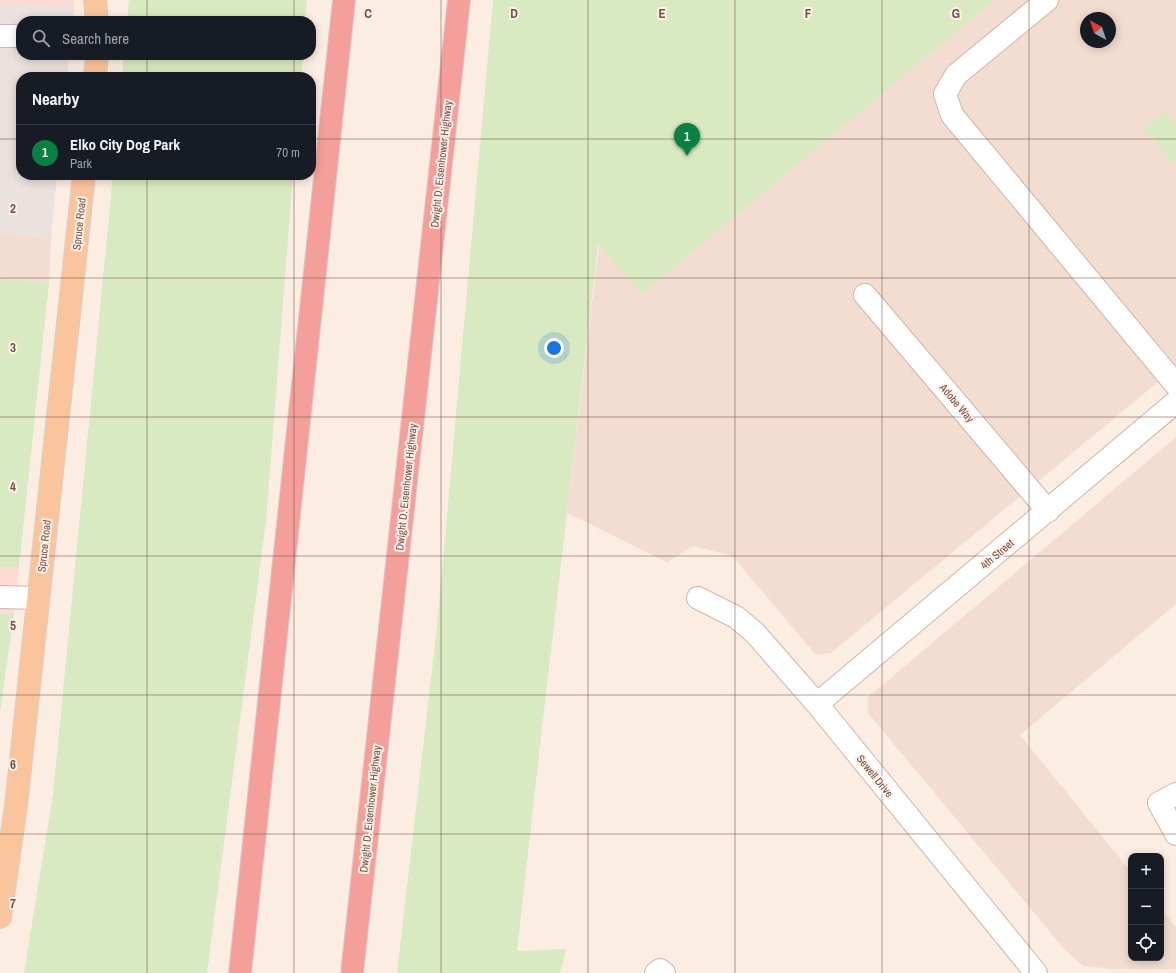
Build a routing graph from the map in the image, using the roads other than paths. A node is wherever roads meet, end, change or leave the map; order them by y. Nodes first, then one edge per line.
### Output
1 (95, 0) edge
2 (103, 0) edge
3 (344, 0) edge
4 (459, 0) edge
5 (1047, 0) edge
6 (97, 16) edge
7 (101, 16) edge
8 (0, 36) edge
9 (16, 36) edge
10 (97, 60) edge
11 (96, 72) edge
12 (83, 180) edge
13 (865, 295) dead end
14 (1176, 385) edge
15 (1176, 402) edge
16 (1048, 510) junction
17 (0, 597) edge
18 (38, 598) junction
19 (698, 598) dead end
20 (817, 704) junction
21 (1176, 794) edge
22 (1176, 834) edge
23 (3, 866) edge
24 (0, 917) edge
25 (240, 973) edge
26 (352, 973) edge
27 (1036, 973) edge

1 - 6 main road
2 - 7 main road
3 - 25 highway
4 - 26 highway, Dwight D. Eisenhower Highway
5 - 14 street
8 - 9 street
10 - 11 main road
12 - 18 main road, Spruce Road
13 - 16 street, Adobe Way
15 - 16 street, 4th Street
16 - 20 street, 4th Street
17 - 18 street
18 - 23 main road, Spruce Road
19 - 20 street, Sewell Drive
20 - 27 street, Sewell Drive
21 - 22 street
23 - 24 main road, Spruce Road

